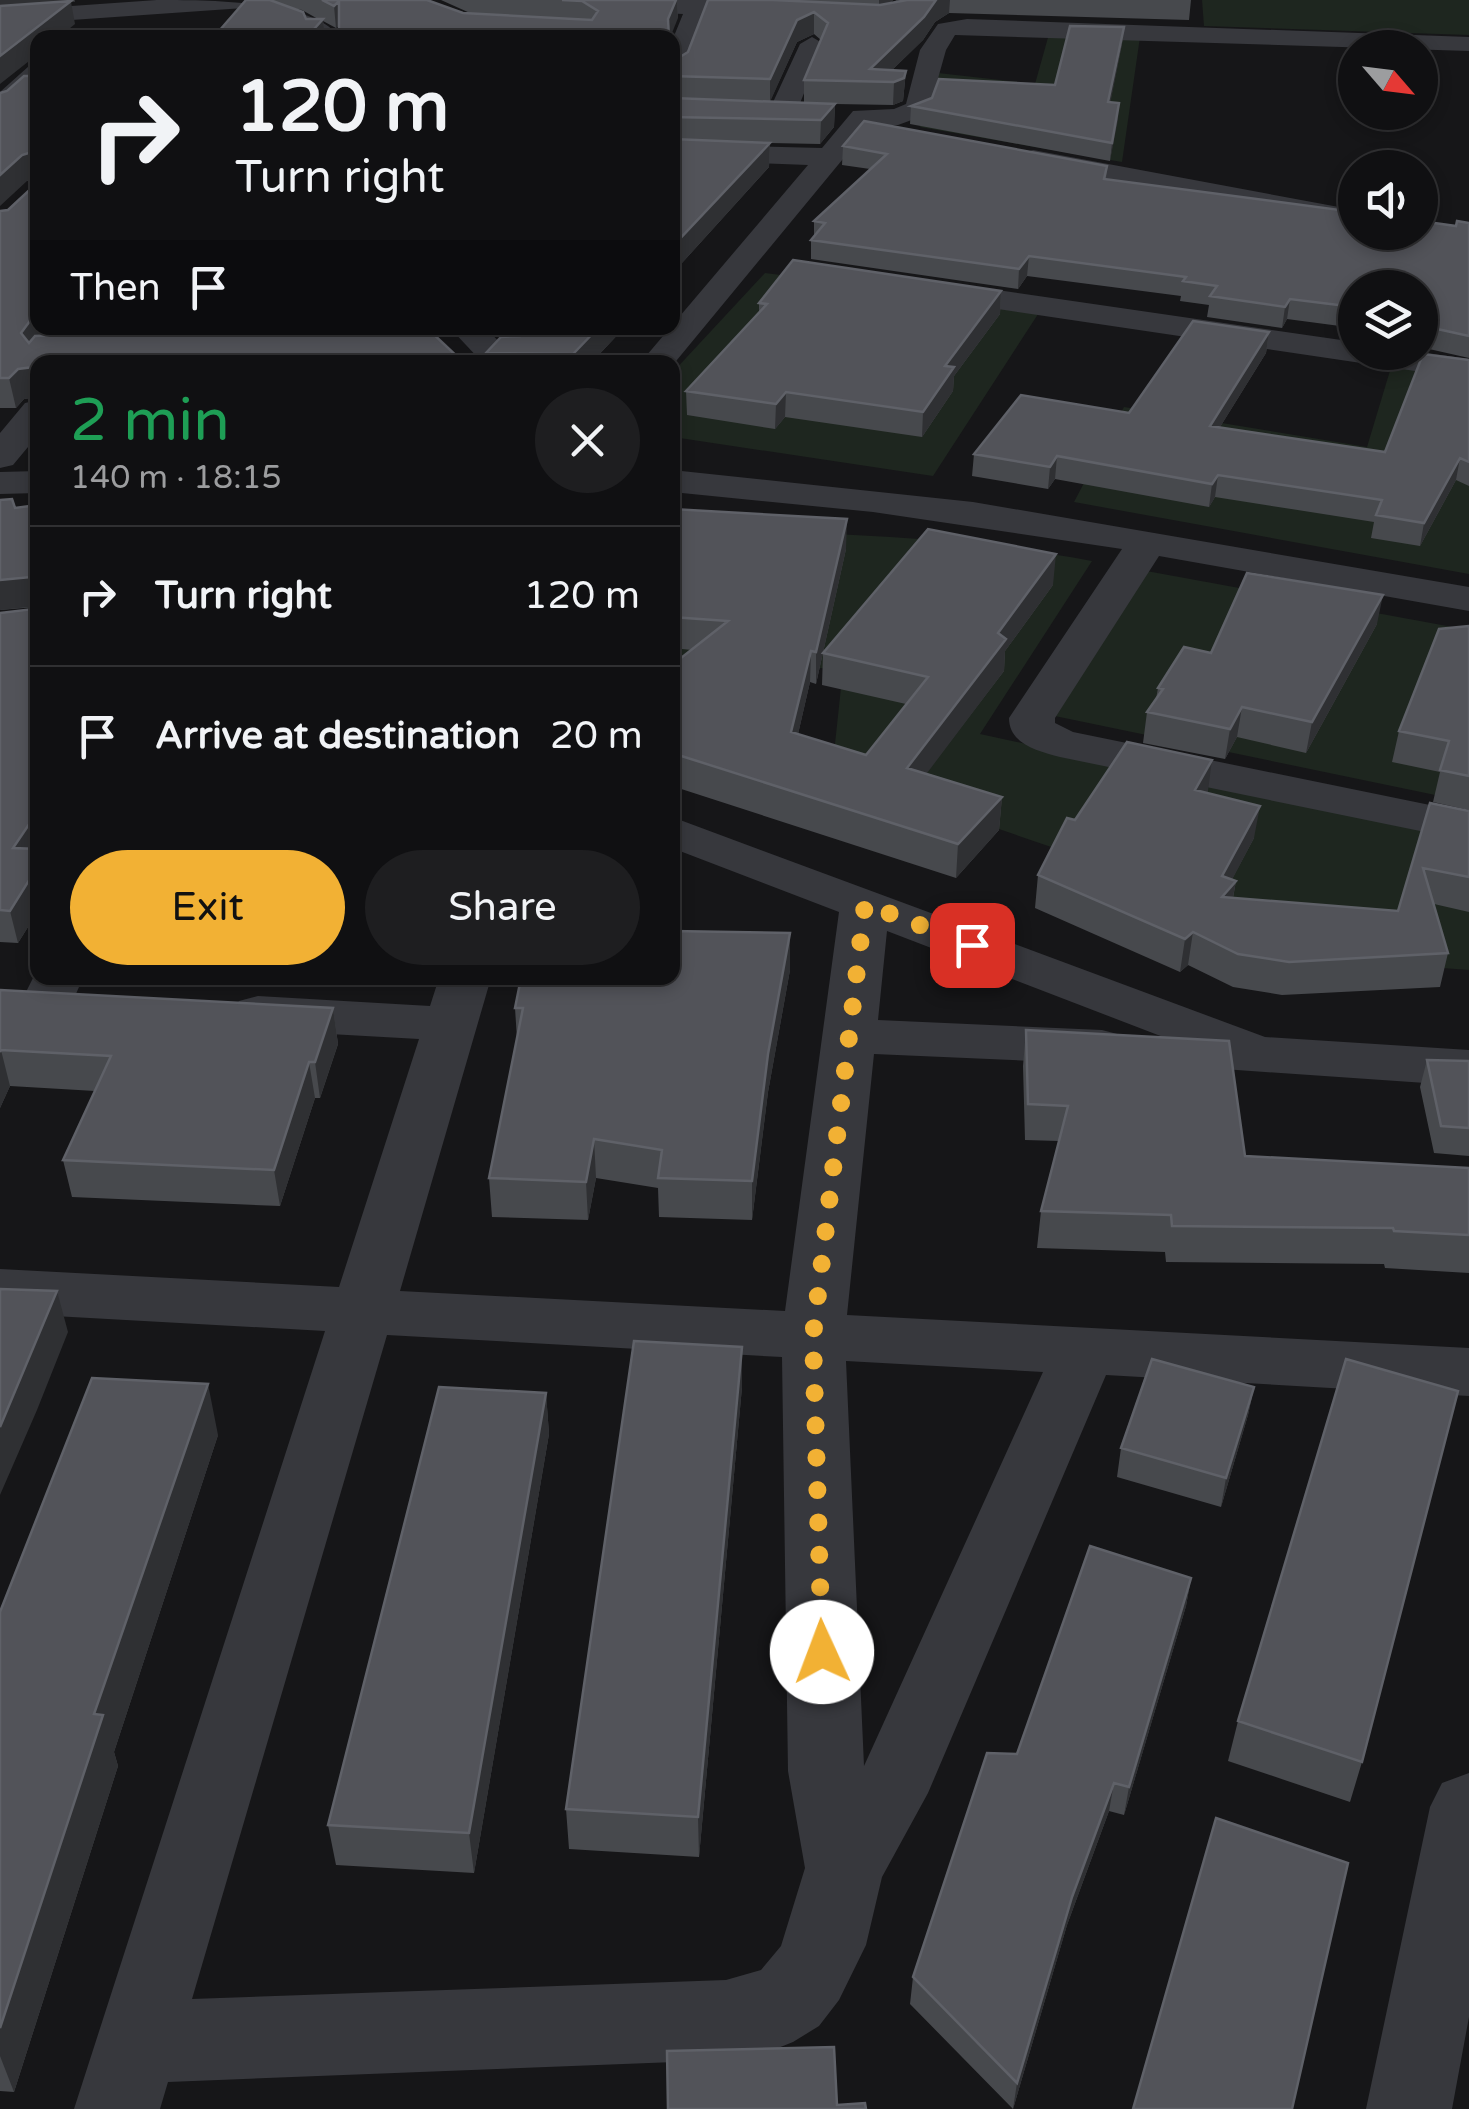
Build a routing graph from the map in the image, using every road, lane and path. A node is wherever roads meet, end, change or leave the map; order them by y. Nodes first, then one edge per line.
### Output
1 (12, 0) edge
2 (246, 0) edge
3 (532, 0) edge
4 (908, 0) edge
5 (206, 1) edge
6 (700, 4) edge
7 (103, 6) edge
8 (44, 14) junction
9 (0, 18) edge
10 (222, 25) edge
11 (182, 26) dead end
12 (80, 30) edge
13 (322, 30) edge
14 (679, 30) edge
15 (680, 38) edge
16 (716, 40) edge
17 (779, 43) edge
18 (1469, 44) edge
19 (24, 83) edge
20 (0, 107) edge
21 (841, 118) junction
22 (913, 137) edge
23 (680, 152) edge
24 (1008, 154) edge
25 (830, 157) junction
26 (1338, 216) edge
27 (745, 263) junction
28 (782, 268) edge
29 (896, 285) edge
30 (474, 335) edge
31 (495, 355) edge
32 (664, 355) edge
33 (1469, 369) edge
34 (30, 421) edge
35 (0, 457) edge
36 (0, 469) edge
37 (30, 478) edge
38 (30, 481) edge
39 (680, 482) edge
40 (0, 483) edge
41 (1148, 542) junction
42 (1469, 599) edge
43 (1469, 827) edge
44 (680, 833) edge
45 (865, 904) junction
46 (35, 993) edge
47 (458, 1000) edge
48 (106, 1005) edge
49 (201, 1010) edge
50 (852, 1036) junction
51 (1257, 1054) junction
52 (1469, 1068) edge
53 (0, 1291) edge
54 (362, 1311) junction
55 (813, 1336) junction
56 (1084, 1351) junction
57 (1469, 1372) edge
58 (1469, 1807) edge
59 (846, 1868) junction
60 (127, 2075) edge
61 (1409, 2109) edge

1 - 8 street
2 - 5 street
2 - 10 street
2 - 13 street
3 - 6 street
4 - 6 street
5 - 7 street
5 - 11 street
6 - 14 street
7 - 8 street
7 - 12 street
8 - 9 street
15 - 16 street
17 - 21 street
18 - 21 street
19 - 20 street
21 - 22 street
21 - 25 street
23 - 25 street
24 - 26 street
25 - 27 street
27 - 28 street
27 - 32 street
29 - 33 street
30 - 31 street
34 - 35 street
36 - 37 street
38 - 40 street
39 - 41 street
41 - 42 street
41 - 43 street
44 - 45 street
45 - 50 street
45 - 51 street
46 - 48 street
47 - 49 street
47 - 54 street
50 - 51 street
50 - 55 street
51 - 52 street
53 - 54 street
54 - 55 street
54 - 60 street
55 - 56 street
55 - 59 street
56 - 57 street
56 - 59 street
58 - 61 street
59 - 60 street

